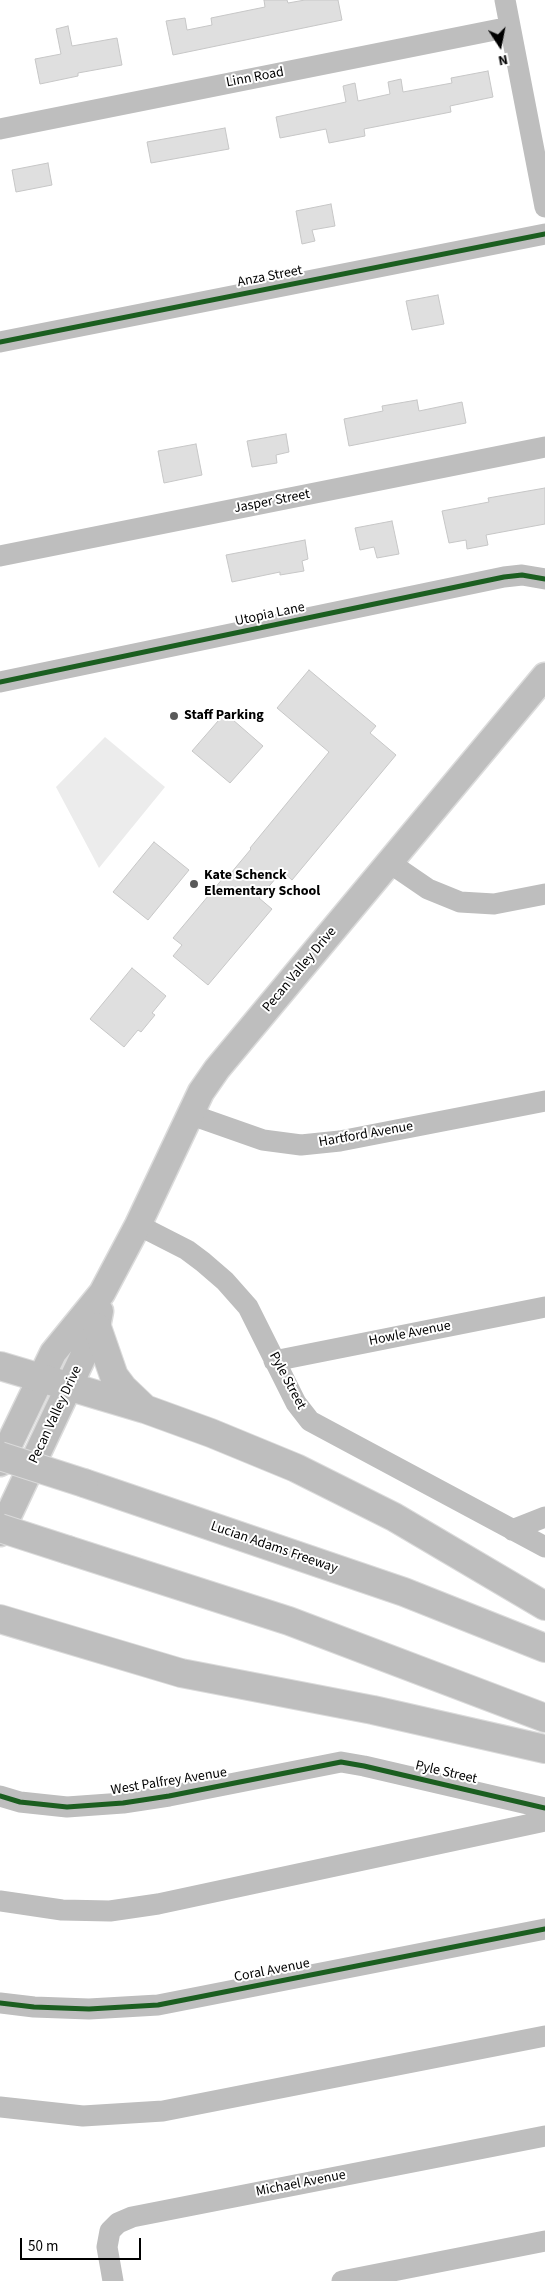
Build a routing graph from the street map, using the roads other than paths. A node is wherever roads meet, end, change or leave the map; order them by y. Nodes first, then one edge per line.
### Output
1 (505, 0) edge
2 (510, 27) junction
3 (0, 129) edge
4 (545, 207) edge
5 (545, 234) edge
6 (0, 342) edge
7 (545, 447) edge
8 (0, 556) edge
9 (545, 579) edge
10 (545, 676) edge
11 (0, 682) edge
12 (390, 863) junction
13 (545, 894) edge
14 (545, 1101) edge
15 (189, 1114) junction
16 (138, 1225) junction
17 (102, 1293) junction
18 (545, 1307) edge
19 (98, 1328) junction
20 (274, 1361) junction
21 (0, 1366) edge
22 (41, 1378) junction
23 (70, 1387) junction
24 (145, 1409) junction
25 (0, 1456) edge
26 (0, 1463) edge
27 (545, 1516) edge
28 (0, 1528) edge
29 (512, 1530) junction
30 (0, 1533) edge
31 (545, 1547) edge
32 (545, 1606) edge
33 (0, 1619) edge
34 (545, 1648) edge
35 (545, 1718) edge
36 (545, 1749) edge
37 (341, 1762) joint
38 (0, 1796) edge
39 (545, 1808) edge
40 (545, 1821) edge
41 (0, 1901) edge
42 (545, 1929) edge
43 (0, 2003) edge
44 (545, 2036) edge
45 (0, 2107) edge
46 (545, 2136) edge
47 (545, 2241) edge
48 (113, 2281) edge
49 (342, 2281) edge

1 - 2 street
2 - 3 street, Linn Road
2 - 4 street
5 - 6 street, Anza Street
7 - 8 street, Jasper Street
9 - 11 street, Utopia Lane
10 - 12 main road, Pecan Valley Drive
12 - 13 street
12 - 15 main road, Pecan Valley Drive
14 - 15 street, Hartford Avenue
15 - 16 main road, Pecan Valley Drive
16 - 17 main road, Pecan Valley Drive
16 - 20 street, Pyle Street
17 - 19 main road, Pecan Valley Drive
17 - 22 main road, Pecan Valley Drive
18 - 20 street, Howle Avenue
19 - 23 main road, Pecan Valley Drive
19 - 24 highway
20 - 29 street, Pyle Street
21 - 22 highway
22 - 23 highway
22 - 26 main road, Pecan Valley Drive
23 - 24 highway
23 - 30 main road, Pecan Valley Drive
24 - 32 highway
25 - 34 highway, Lucian Adams Freeway, bridge
27 - 29 street
28 - 35 highway, bridge
29 - 31 street, Pyle Street
33 - 36 highway
37 - 38 street, West Palfrey Avenue
37 - 39 street, Pyle Street
40 - 41 street
42 - 43 street, Coral Avenue
44 - 45 street
46 - 48 street, Michael Avenue
47 - 49 street

